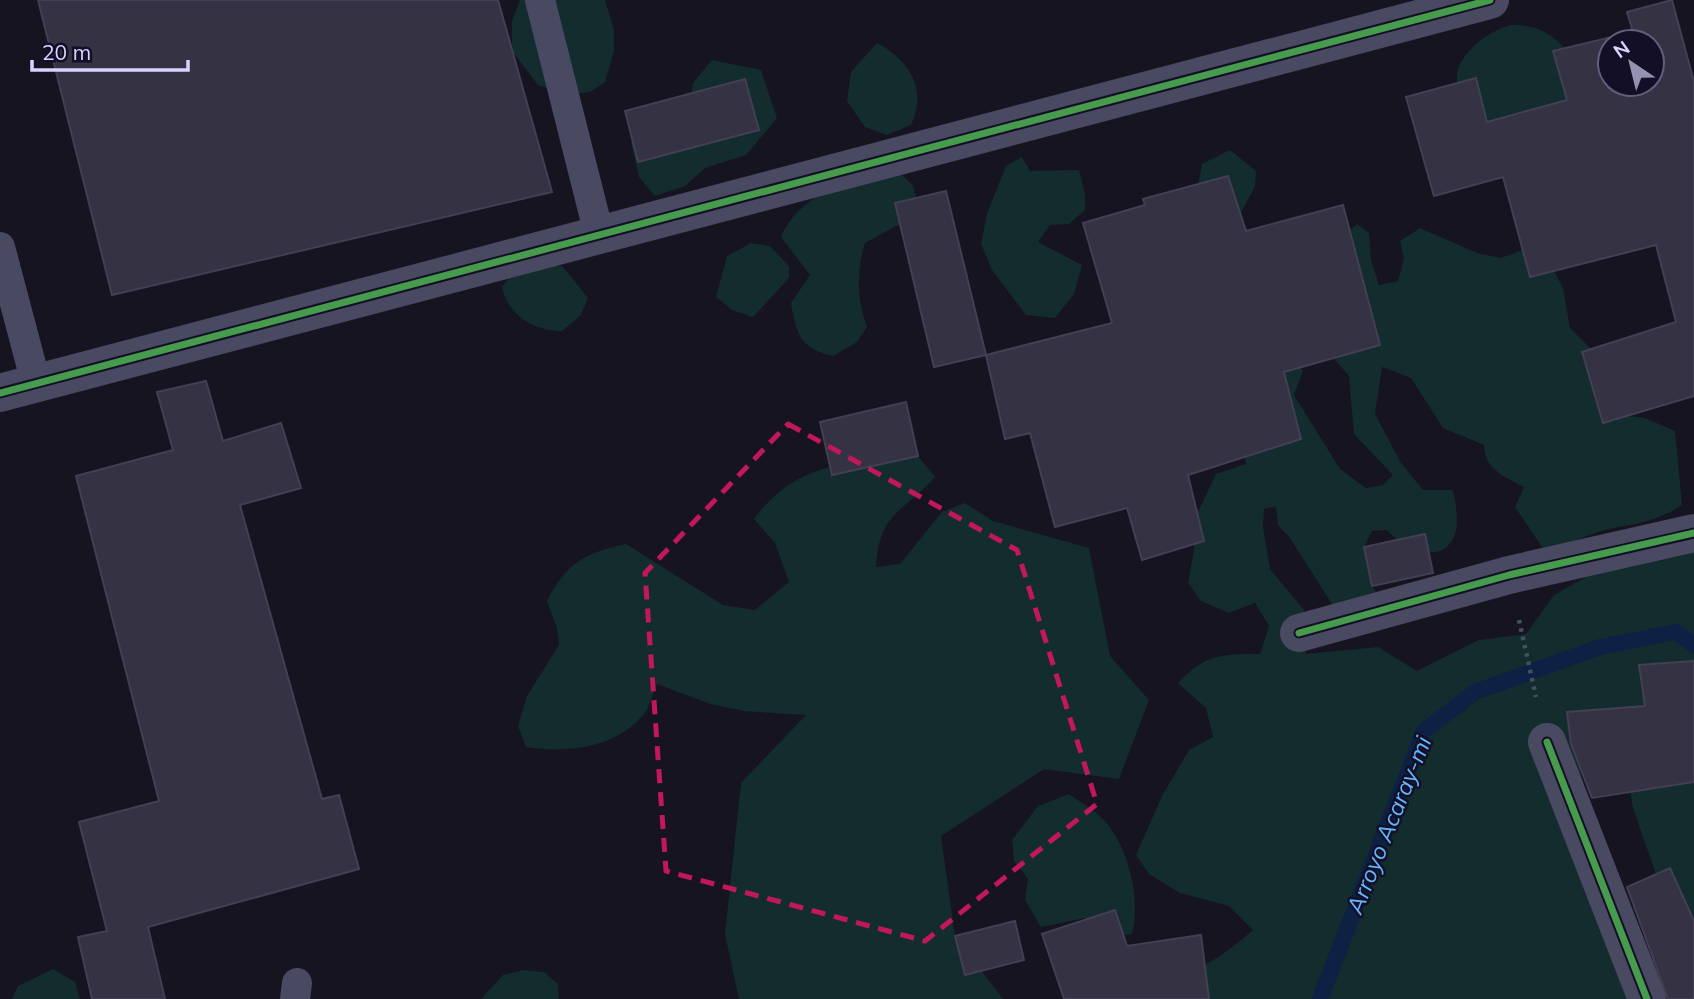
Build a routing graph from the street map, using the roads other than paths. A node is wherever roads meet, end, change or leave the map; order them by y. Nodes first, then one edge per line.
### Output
1 (540, 0) edge
2 (1490, 0) edge
3 (599, 234) junction
4 (0, 247) edge
5 (18, 388) edge
6 (1694, 533) edge
7 (1298, 633) dead end
8 (1543, 725) road end
9 (1647, 999) edge

1 - 3 lane
2 - 3 street
3 - 5 street
4 - 5 lane
6 - 7 street
8 - 9 street

